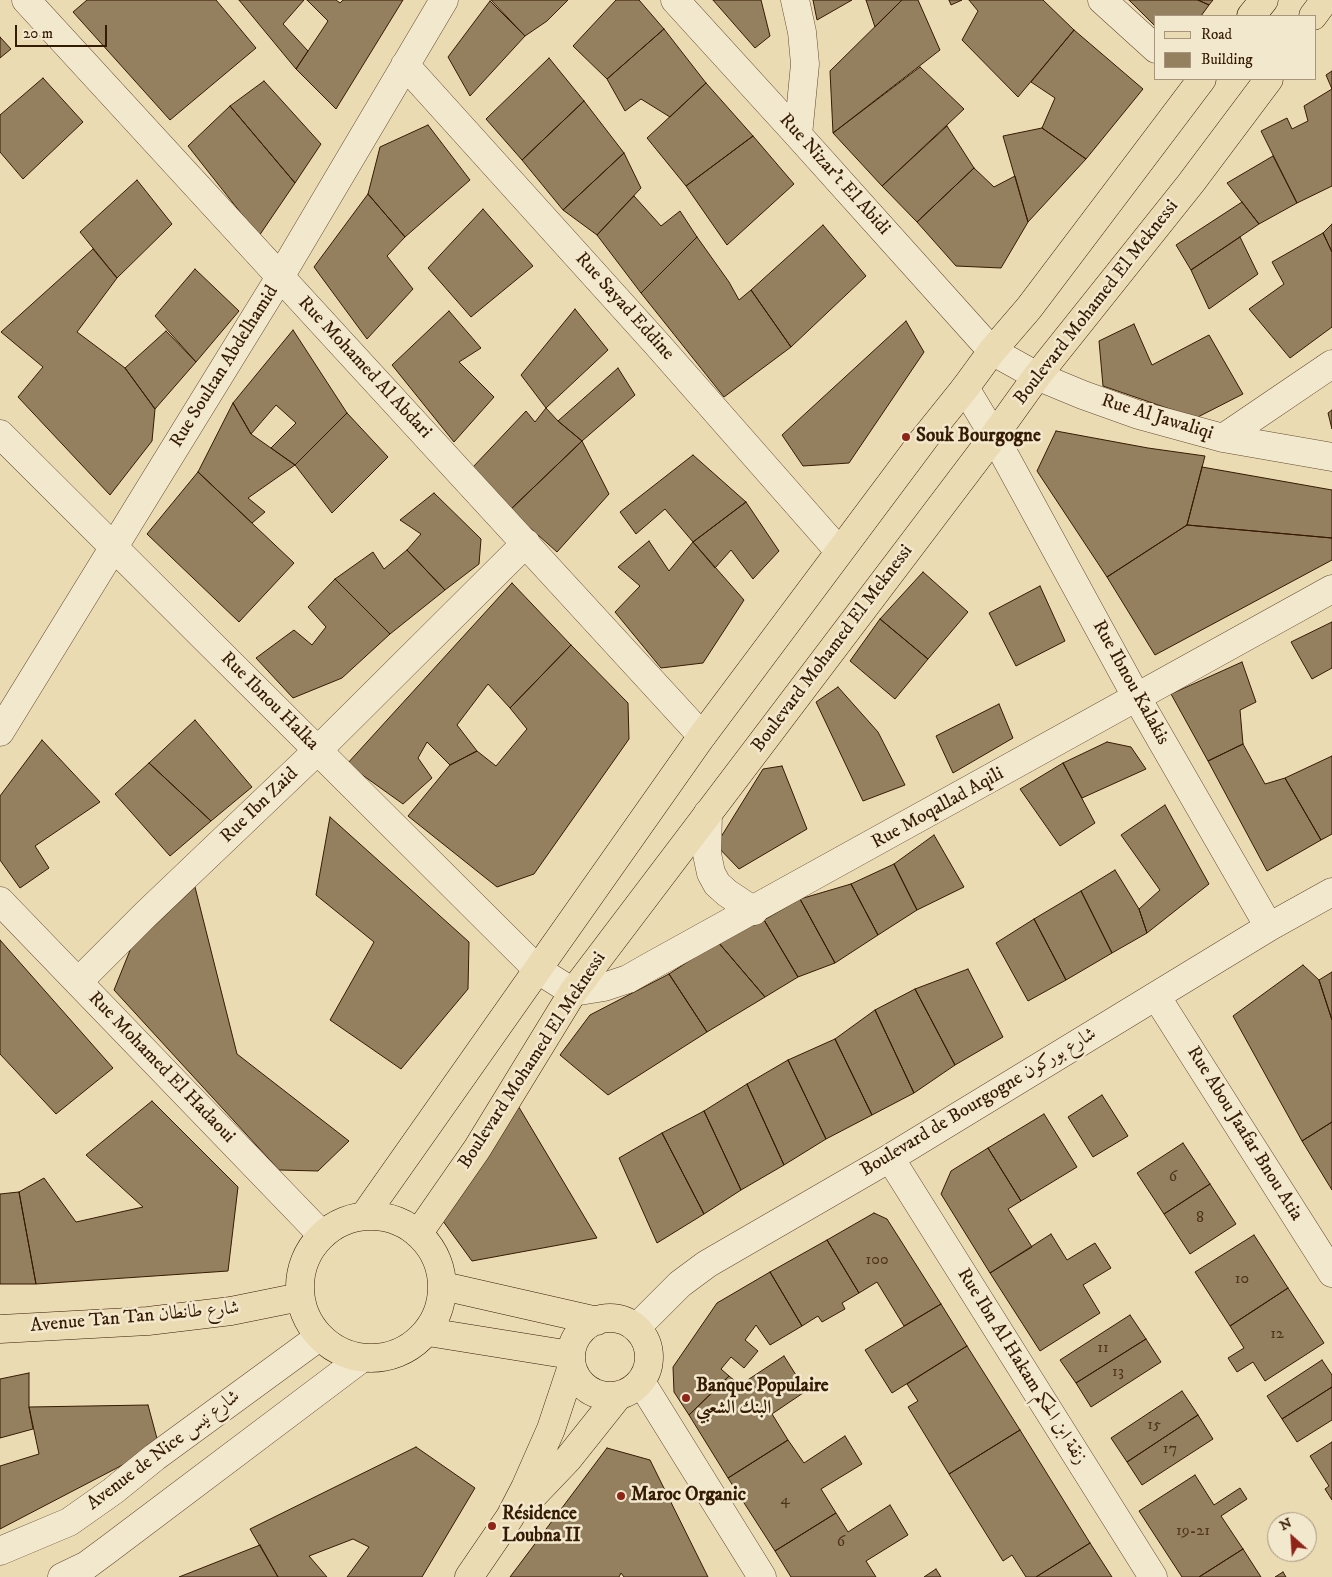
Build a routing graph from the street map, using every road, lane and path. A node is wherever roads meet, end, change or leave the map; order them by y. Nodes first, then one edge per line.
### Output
1 (26, 0) edge
2 (444, 0) edge
3 (675, 0) edge
4 (795, 0) edge
5 (1102, 0) edge
6 (1264, 0) edge
7 (1325, 0) edge
8 (1252, 15) edge
9 (1314, 15) edge
10 (1154, 47) edge
11 (405, 65) junction
12 (1268, 80) edge
13 (1196, 81) edge
14 (798, 135) junction
15 (280, 277) junction
16 (992, 351) junction
17 (1332, 364) edge
18 (1037, 376) junction
19 (965, 388) junction
20 (0, 434) edge
21 (994, 436) junction
22 (1223, 438) junction
23 (1332, 457) edge
24 (526, 543) junction
25 (113, 547) junction
26 (839, 552) junction
27 (1332, 589) edge
28 (1137, 698) junction
29 (0, 732) edge
30 (702, 736) junction
31 (318, 751) junction
32 (708, 813) junction
33 (1332, 892) edge
34 (0, 901) edge
35 (754, 911) junction
36 (1269, 927) junction
37 (538, 970) junction
38 (78, 982) junction
39 (573, 992) junction
40 (1156, 996) junction
41 (890, 1158) junction
42 (364, 1216) junction
43 (418, 1234) junction
44 (322, 1235) junction
45 (1332, 1273) edge
46 (443, 1286) junction
47 (300, 1297) junction
48 (597, 1321) junction
49 (636, 1328) junction
50 (0, 1329) edge
51 (428, 1332) junction
52 (319, 1337) junction
53 (362, 1358) junction
54 (571, 1361) junction
55 (630, 1389) junction
56 (510, 1517) junction
57 (0, 1551) edge
58 (62, 1577) edge
59 (469, 1577) edge
60 (762, 1577) edge
61 (1153, 1577) edge

1 - 15 street, Rue Mohamed Al Abdari
2 - 11 street, Rue Soultan Abdelhamid
3 - 14 street, Rue Nizar't El Abidi
4 - 14 street
5 - 10 street
6 - 8 main road
7 - 9 main road
11 - 15 street, Rue Soultan Abdelhamid
11 - 26 street, Rue Sayad Eddine
12 - 18 main road, Boulevard Mohamed El Meknessi
13 - 16 main road
14 - 16 street, Rue Nizar't El Abidi
15 - 24 street, Rue Mohamed Al Abdari
15 - 25 street, Rue Soultan Abdelhamid
16 - 18 street, Rue Al Jawaliqi
16 - 19 main road
17 - 22 street
18 - 21 main road, Boulevard Mohamed El Meknessi
18 - 22 street, Rue Al Jawaliqi
19 - 21 street, Rue Ibnou Kalakis
19 - 26 main road
20 - 25 street, Rue Ibnou Halka
21 - 28 street, Rue Ibnou Kalakis
21 - 32 main road, Boulevard Mohamed El Meknessi
22 - 23 street, Rue Al Jawaliqi
24 - 30 street, Rue Mohamed Al Abdari
24 - 31 street, Rue Ibn Zaid
25 - 29 street, Rue Soultan Abdelhamid
25 - 31 street, Rue Ibnou Halka
26 - 30 main road
27 - 28 street, Rue Moqallad Aqili
28 - 35 street, Rue Moqallad Aqili
28 - 36 street, Rue Ibnou Kalakis
30 - 37 main road
31 - 37 street, Rue Ibnou Halka
31 - 38 street, Rue Ibn Zaid
32 - 35 street
32 - 39 main road, Boulevard Mohamed El Meknessi
33 - 36 street, Boulevard de Bourgogne شارع بوركون
34 - 38 street, Rue Mohamed El Hadaoui
35 - 39 street, Rue Moqallad Aqili
36 - 40 street, Boulevard de Bourgogne شارع بوركون
37 - 39 street
37 - 42 main road
38 - 44 street, Rue Mohamed El Hadaoui
39 - 43 main road, Boulevard Mohamed El Meknessi
40 - 41 street, Boulevard de Bourgogne شارع بوركون
40 - 45 street, Rue Abou Jaafar Bnou Atia
41 - 49 street, Boulevard de Bourgogne شارع بوركون
41 - 61 street, Rue Ibn Al Hakam زنقة ابن الحكم
42 - 43 main road
42 - 44 main road
43 - 46 main road
44 - 47 main road
46 - 48 main road
46 - 51 main road
47 - 50 main road, Avenue Tan Tan شارع طانطان
47 - 52 main road
48 - 49 main road
48 - 54 main road
49 - 55 main road
51 - 53 main road
51 - 54 main road
52 - 53 main road
52 - 57 street, Avenue de Nice شارع نيس
53 - 58 street
54 - 55 main road
54 - 56 main road
55 - 56 main road
55 - 60 street
56 - 59 main road

